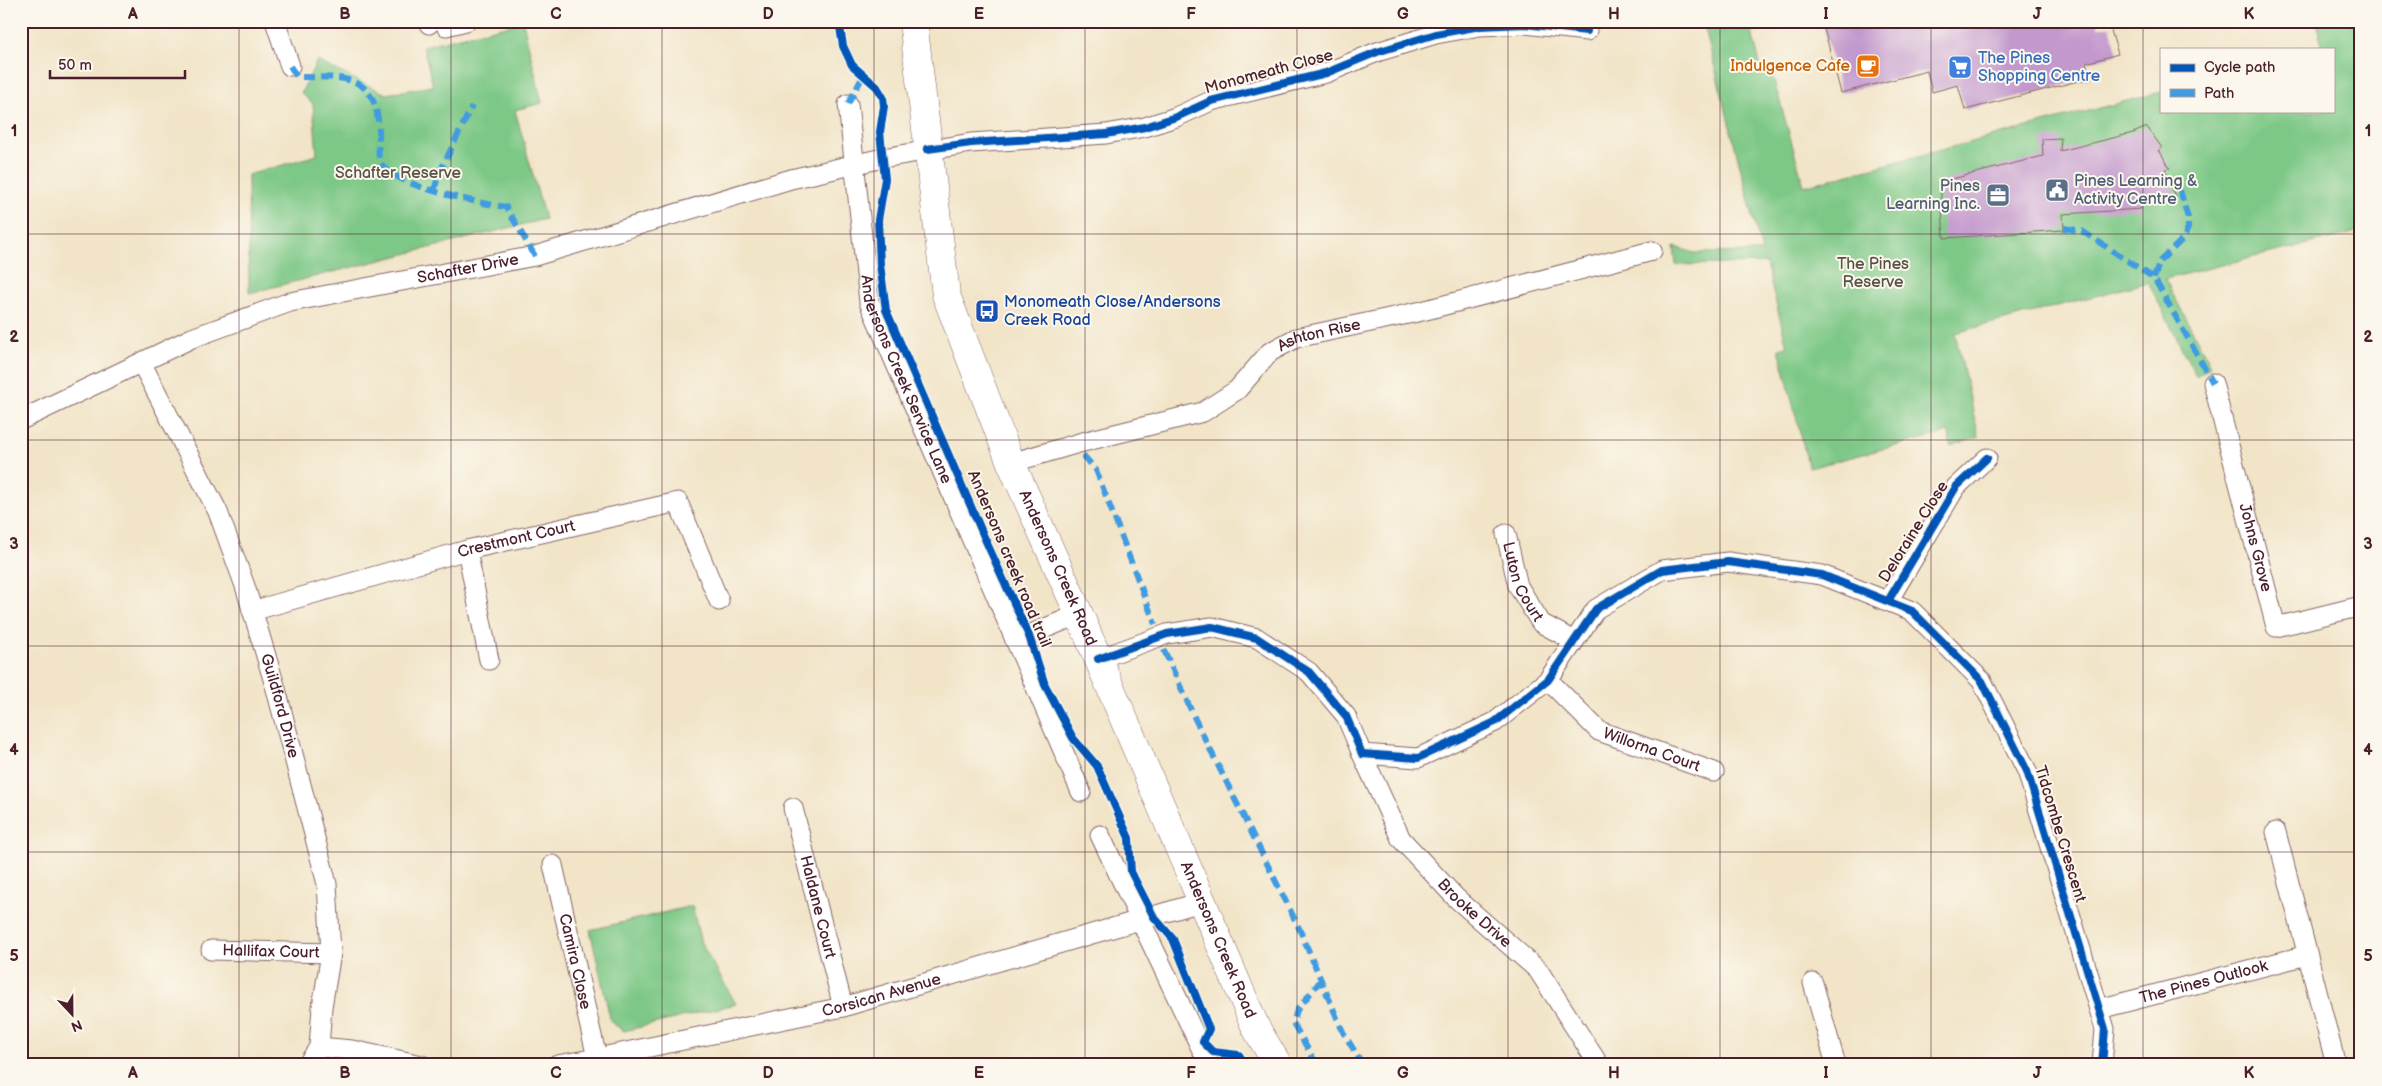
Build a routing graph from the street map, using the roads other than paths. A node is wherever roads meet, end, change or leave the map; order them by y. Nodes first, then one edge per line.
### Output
1 (275, 21) edge
2 (466, 21) edge
3 (913, 21) edge
4 (917, 21) edge
5 (434, 24) edge
6 (1587, 33) edge
7 (915, 49) junction
8 (290, 66) dead end
9 (848, 104) dead end
10 (927, 149) junction
11 (856, 164) junction
12 (1652, 252) dead end
13 (142, 364) junction
14 (2213, 383) dead end
15 (21, 420) edge
16 (1987, 458) dead end
17 (1011, 463) junction
18 (1506, 534) dead end
19 (467, 550) junction
20 (719, 601) dead end
21 (1888, 601) junction
22 (2361, 606) edge
23 (252, 612) junction
24 (1079, 614) junction
25 (1015, 641) junction
26 (1574, 641) junction
27 (1098, 659) junction
28 (489, 660) dead end
29 (1548, 680) junction
30 (1362, 754) junction
31 (1714, 772) dead end
32 (1081, 792) dead end
33 (793, 808) dead end
34 (2276, 832) dead end
35 (1100, 835) dead end
36 (553, 865) dead end
37 (1201, 902) junction
38 (1140, 921) junction
39 (211, 950) dead end
40 (331, 953) junction
41 (2307, 955) junction
42 (1813, 983) dead end
43 (842, 1006) junction
44 (2099, 1009) junction
45 (319, 1047) junction
46 (597, 1058) junction
47 (307, 1065) edge
48 (422, 1065) edge
49 (557, 1065) edge
50 (1209, 1065) edge
51 (1278, 1065) edge
52 (1599, 1065) edge
53 (1836, 1065) edge
54 (2102, 1065) edge
55 (2336, 1065) edge

1 - 8 street
2 - 5 street
3 - 7 main road, Andersons Creek Road
4 - 7 main road, Andersons Creek Road
6 - 10 street, Monomeath Close
7 - 10 main road, Andersons Creek Road
9 - 11 street, Andersons Creek Service Lane
10 - 11 street, Schafter Drive
10 - 17 main road, Andersons Creek Road
11 - 13 street, Schafter Drive
11 - 25 street, Andersons Creek Service Lane
12 - 17 street, Ashton Rise
13 - 15 street, Schafter Drive
13 - 23 street, Guildford Drive
14 - 22 street, Johns Grove
16 - 21 street, Deloraine Close
17 - 24 main road, Andersons Creek Road
18 - 26 street, Luton Court
19 - 20 street, Crestmont Court
19 - 23 street, Crestmont Court
19 - 28 street
21 - 26 street, Tidcombe Crescent
21 - 44 street, Tidcombe Crescent
23 - 40 street, Guildford Drive
24 - 25 street
24 - 27 main road, Andersons Creek Road
25 - 32 street, Andersons Creek Service Lane
26 - 29 street, Tidcombe Crescent
27 - 30 street
27 - 37 main road, Andersons Creek Road
29 - 30 street, Tidcombe Crescent
29 - 31 street, Willorna Court
30 - 52 street, Brooke Drive
33 - 43 street, Haldane Court
34 - 41 street
35 - 38 street
36 - 46 street, Camira Close
37 - 38 street, Corsican Avenue
37 - 51 main road, Andersons Creek Road
38 - 43 street, Corsican Avenue
38 - 50 street
39 - 40 street, Hallifax Court
40 - 45 street, Guildford Drive
41 - 44 street, The Pines Outlook
41 - 55 street
42 - 53 street
43 - 46 street, Corsican Avenue
44 - 54 street, Tidcombe Crescent
45 - 47 street, Guildford Drive
45 - 48 street
46 - 49 street, Corsican Avenue

